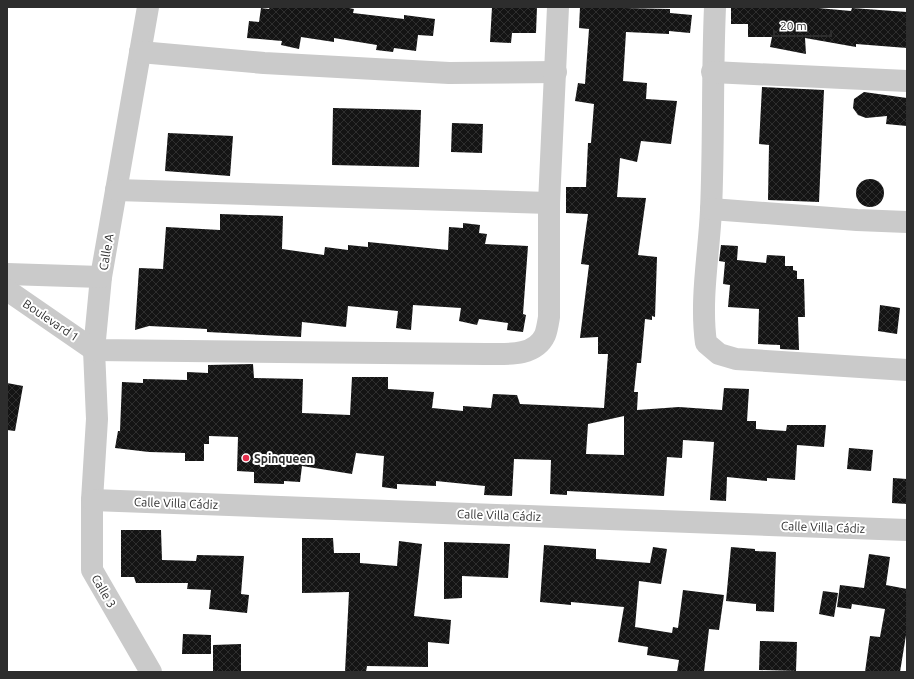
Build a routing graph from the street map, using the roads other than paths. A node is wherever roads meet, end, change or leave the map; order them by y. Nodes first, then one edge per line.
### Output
1 (148, 7) edge
2 (558, 7) edge
3 (715, 7) edge
4 (140, 52) junction
5 (556, 72) junction
6 (712, 72) junction
7 (907, 81) edge
8 (116, 190) junction
9 (549, 204) junction
10 (711, 209) junction
11 (907, 222) edge
12 (7, 274) edge
13 (101, 277) junction
14 (7, 290) edge
15 (94, 350) junction
16 (907, 370) edge
17 (92, 500) junction
18 (907, 530) edge
19 (151, 672) edge

1 - 4 street, Calle A
2 - 5 street
3 - 6 street
4 - 5 street
4 - 8 street, Calle A
5 - 9 street
6 - 7 street
6 - 10 street
8 - 9 street
8 - 13 street, Calle A
9 - 15 street
10 - 11 street
10 - 16 street
12 - 13 street
13 - 15 street, Calle A
14 - 15 street, Boulevard 1
15 - 17 street, Calle A
17 - 18 street, Calle Villa Cádiz
17 - 19 street, Calle 3

